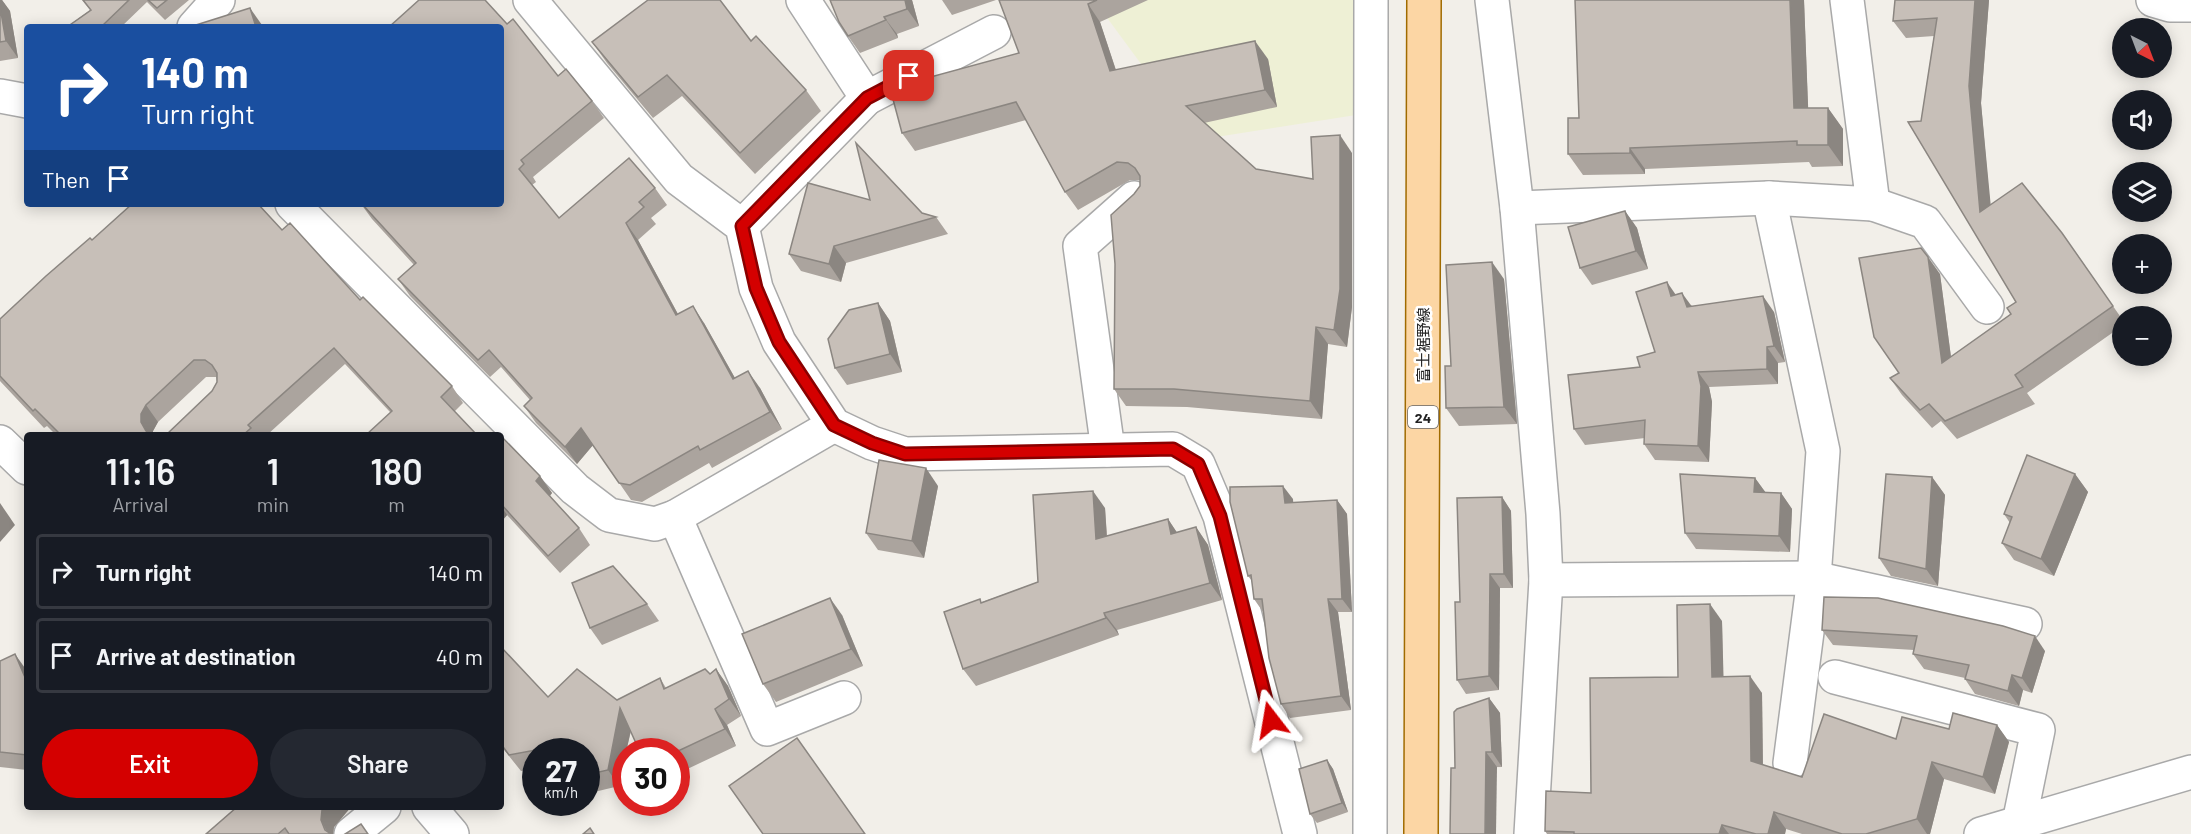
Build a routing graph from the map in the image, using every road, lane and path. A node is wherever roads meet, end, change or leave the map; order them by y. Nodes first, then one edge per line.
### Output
1 (218, 0) edge
2 (530, 0) edge
3 (803, 0) edge
4 (1371, 0) edge
5 (1424, 0) edge
6 (1492, 0) edge
7 (1846, 0) edge
8 (2153, 0) edge
9 (2191, 5) edge
10 (197, 24) edge
11 (994, 32) dead end
12 (0, 96) edge
13 (867, 98) junction
14 (24, 100) edge
15 (1134, 198) edge
16 (1769, 198) junction
17 (1873, 204) junction
18 (295, 207) edge
19 (1516, 208) junction
20 (742, 226) junction
21 (1987, 307) dead end
22 (834, 425) junction
23 (0, 442) edge
24 (1108, 450) junction
25 (24, 465) edge
26 (675, 517) junction
27 (1814, 578) junction
28 (1546, 580) junction
29 (2025, 624) dead end
30 (1835, 677) dead end
31 (844, 698) dead end
32 (1790, 763) dead end
33 (2191, 772) edge
34 (380, 810) edge
35 (432, 810) edge
36 (2019, 823) junction
37 (351, 834) edge
38 (452, 834) edge
39 (1300, 834) edge
40 (1370, 834) edge
41 (1421, 834) edge
42 (1531, 834) edge
43 (1981, 834) edge

1 - 10 street
2 - 20 street
3 - 13 street
4 - 40 street
5 - 41 main road, 富士裾野線 / 24
6 - 19 street
7 - 17 street
8 - 9 street
11 - 13 street
12 - 14 street
13 - 20 street
15 - 24 street
16 - 17 street
16 - 19 street
16 - 27 street
17 - 21 street
18 - 26 street
19 - 28 street
20 - 22 street
22 - 24 street
22 - 26 street
23 - 25 street
24 - 39 street
26 - 31 street
27 - 28 street
27 - 29 street
27 - 32 street
28 - 42 street
30 - 36 street
33 - 36 street
34 - 37 street
35 - 38 street
36 - 43 street

